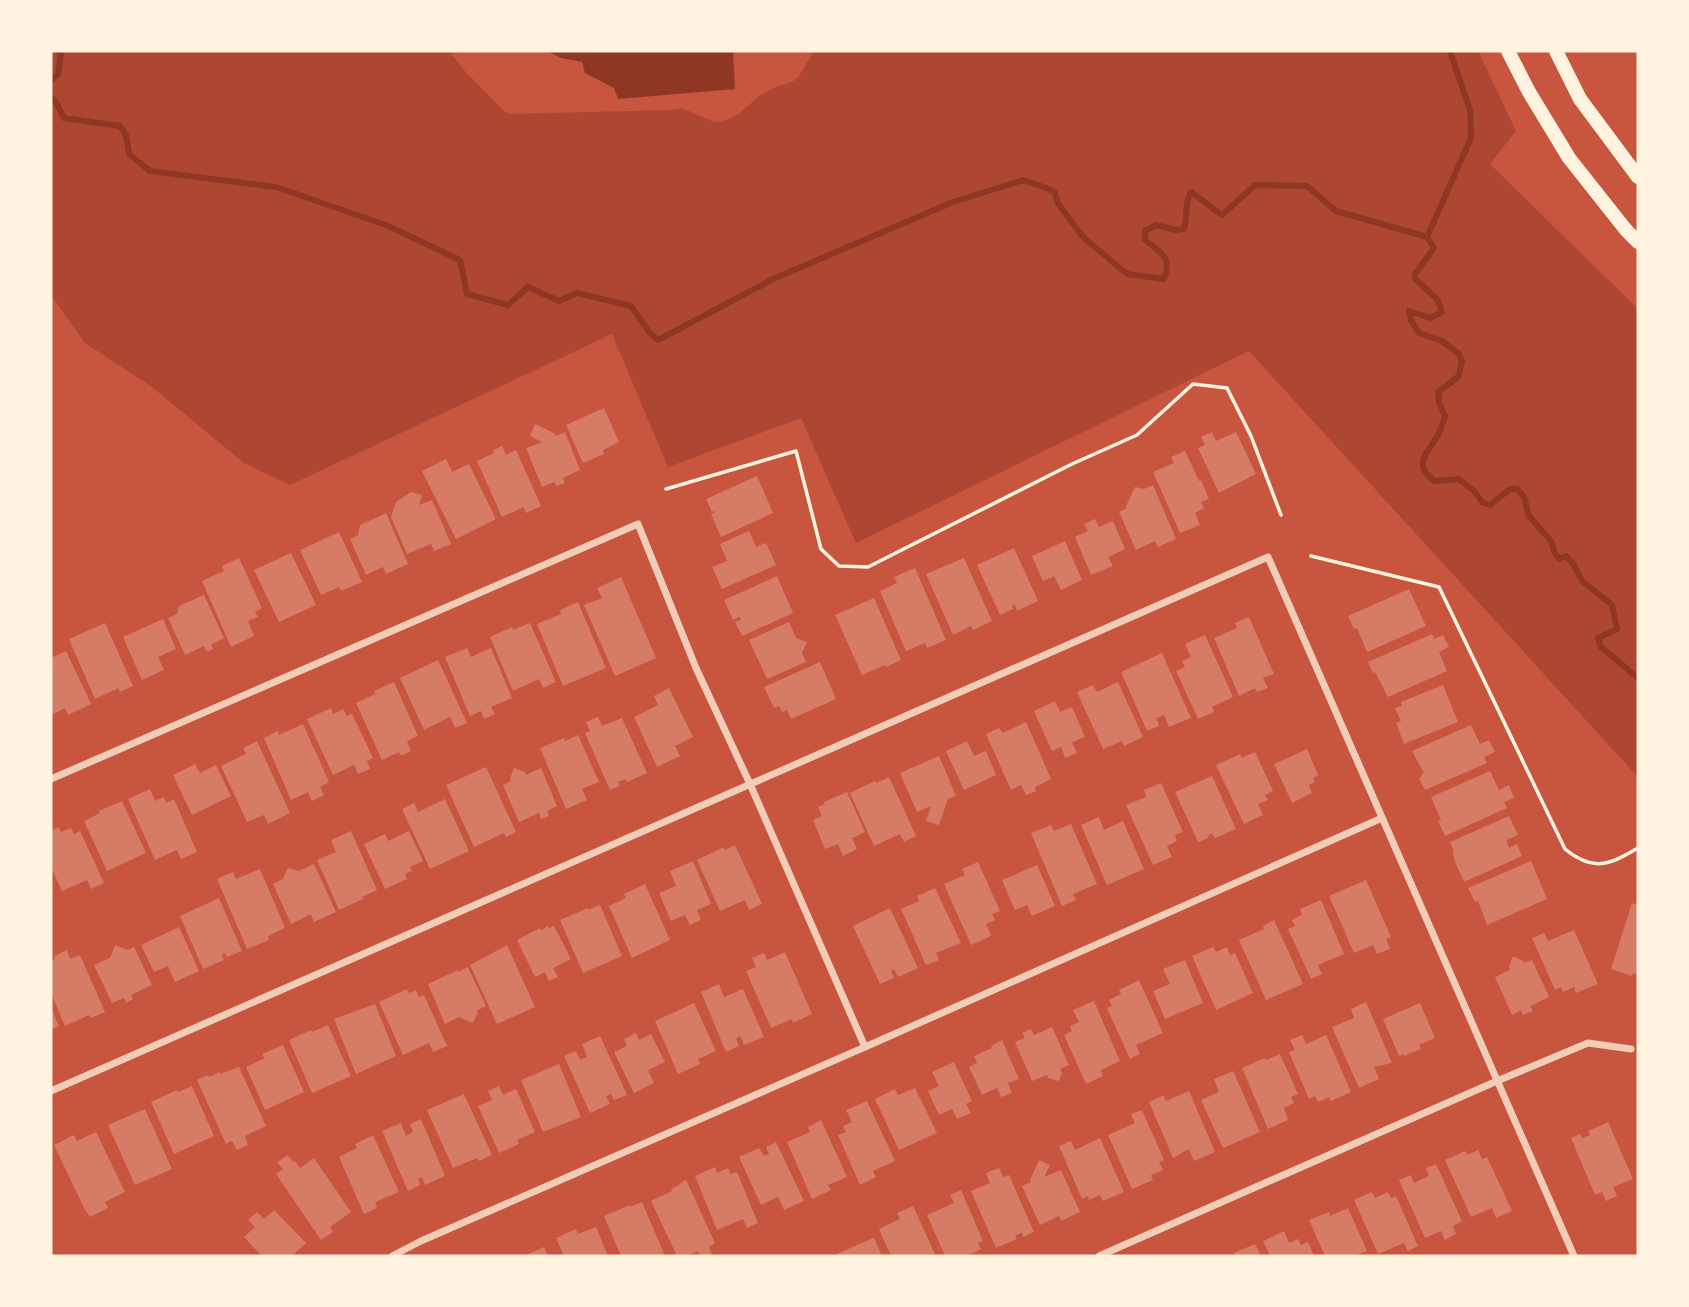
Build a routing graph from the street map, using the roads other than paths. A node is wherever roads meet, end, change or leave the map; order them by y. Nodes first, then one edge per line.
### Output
1 (1508, 51) edge
2 (1556, 51) edge
3 (1638, 177) edge
4 (1638, 242) edge
5 (51, 779) edge
6 (750, 784) junction
7 (1382, 818) junction
8 (865, 1047) junction
9 (1631, 1049) dead end
10 (1497, 1081) junction
11 (51, 1091) edge
12 (392, 1256) edge
13 (1099, 1256) edge
14 (1574, 1256) edge

1 - 4 main road
2 - 3 main road
5 - 6 street
6 - 7 street
6 - 8 street
6 - 11 street
7 - 8 street
7 - 10 street
8 - 12 street
9 - 10 street
10 - 13 street
10 - 14 street

